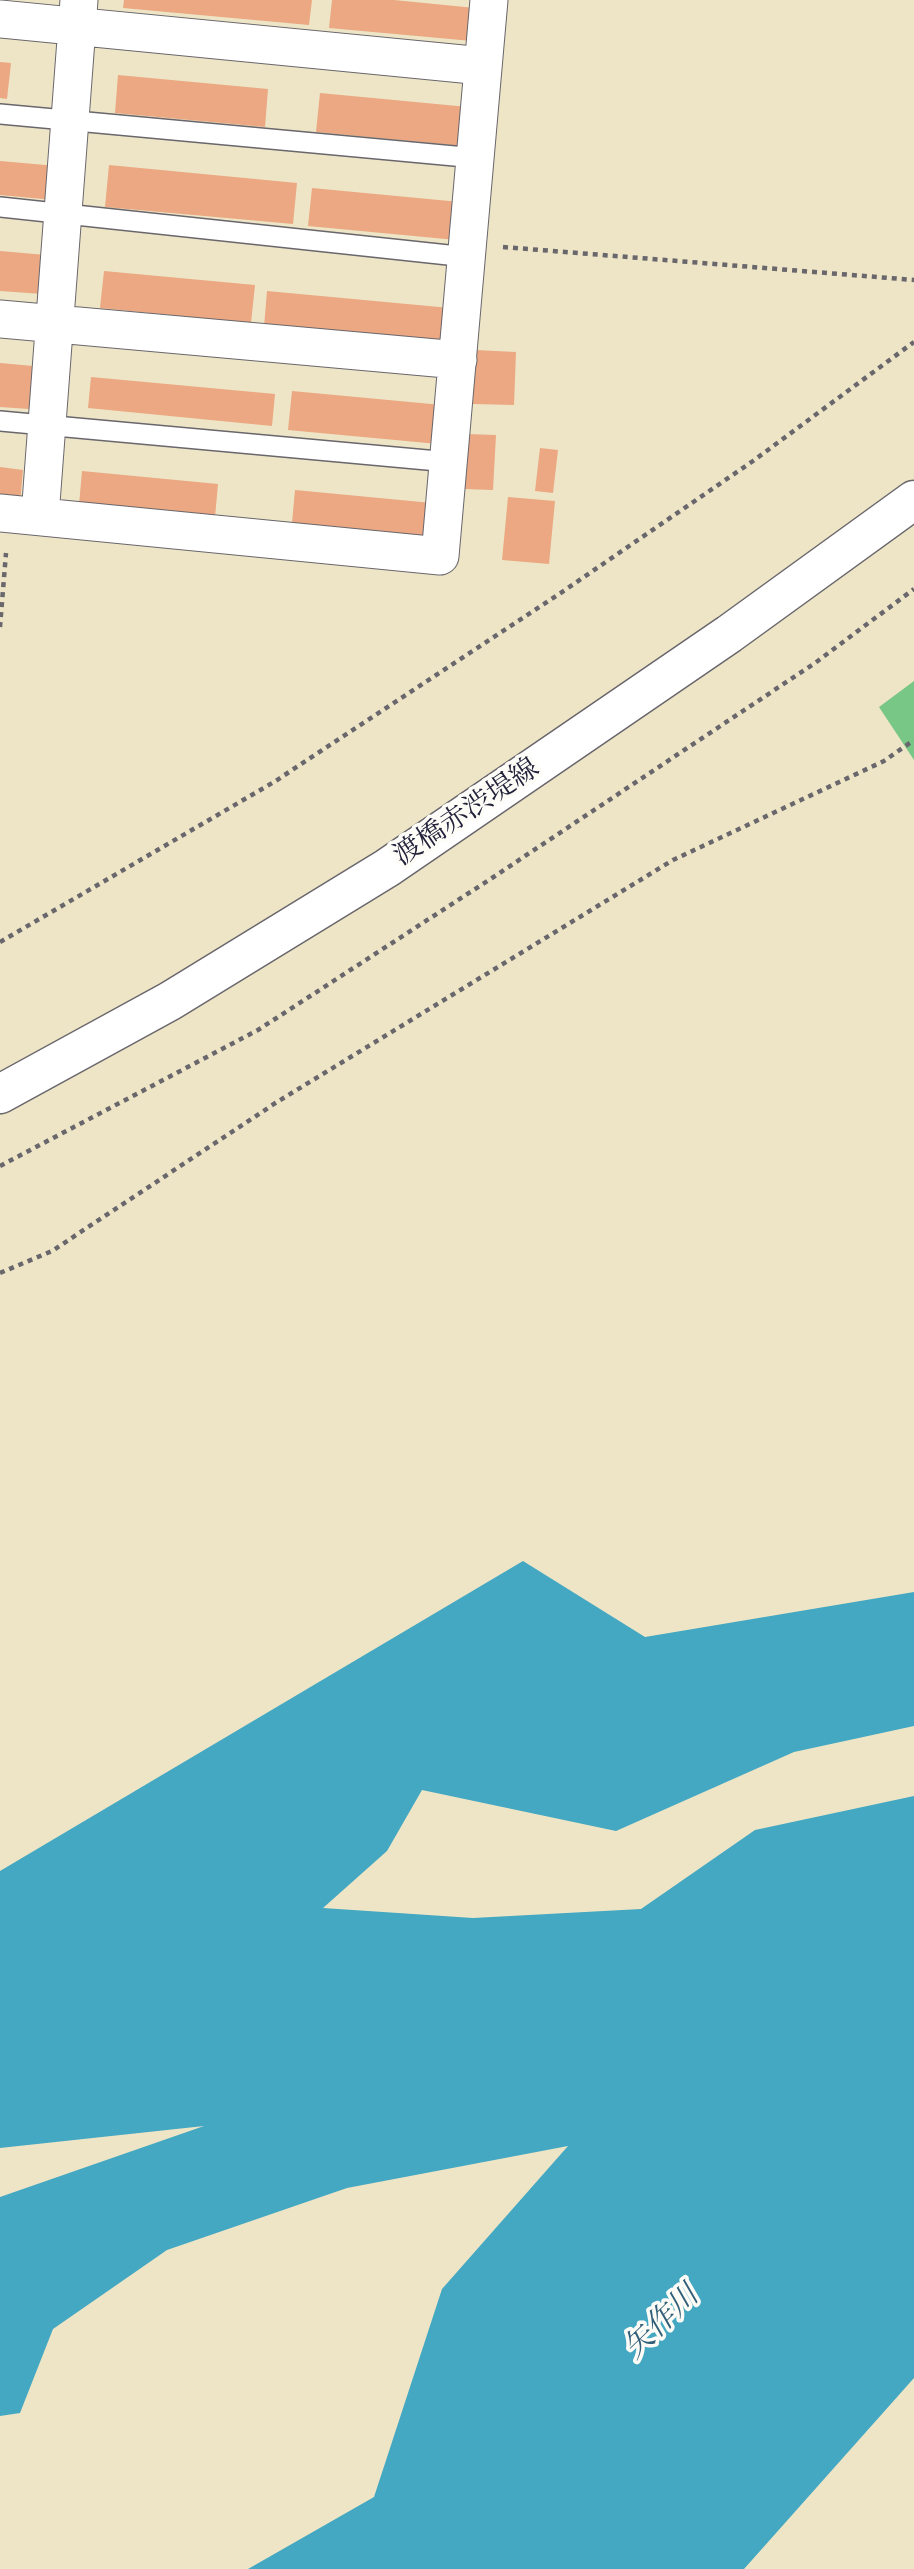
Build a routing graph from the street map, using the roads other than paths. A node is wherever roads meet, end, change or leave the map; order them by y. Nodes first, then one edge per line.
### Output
1 (489, 0) edge
2 (78, 13) edge
3 (0, 19) edge
4 (483, 66) junction
5 (0, 114) edge
6 (70, 121) junction
7 (476, 158) junction
8 (0, 207) edge
9 (63, 214) junction
10 (468, 251) junction
11 (0, 319) edge
12 (55, 325) junction
13 (458, 360) junction
14 (0, 421) edge
15 (47, 425) junction
16 (449, 462) junction
17 (914, 500) edge
18 (16, 514) edge
19 (0, 1094) edge

1 - 4 street
2 - 3 street
2 - 4 street
2 - 6 street
4 - 7 street
5 - 6 lane
6 - 7 lane
6 - 9 street
7 - 10 street
8 - 9 lane
9 - 10 lane
9 - 12 street
10 - 13 street
11 - 12 street
12 - 13 street
12 - 15 street
13 - 16 street
14 - 15 lane
15 - 16 lane
15 - 18 street
16 - 18 street
17 - 19 street, 渡橋赤渋堤線

